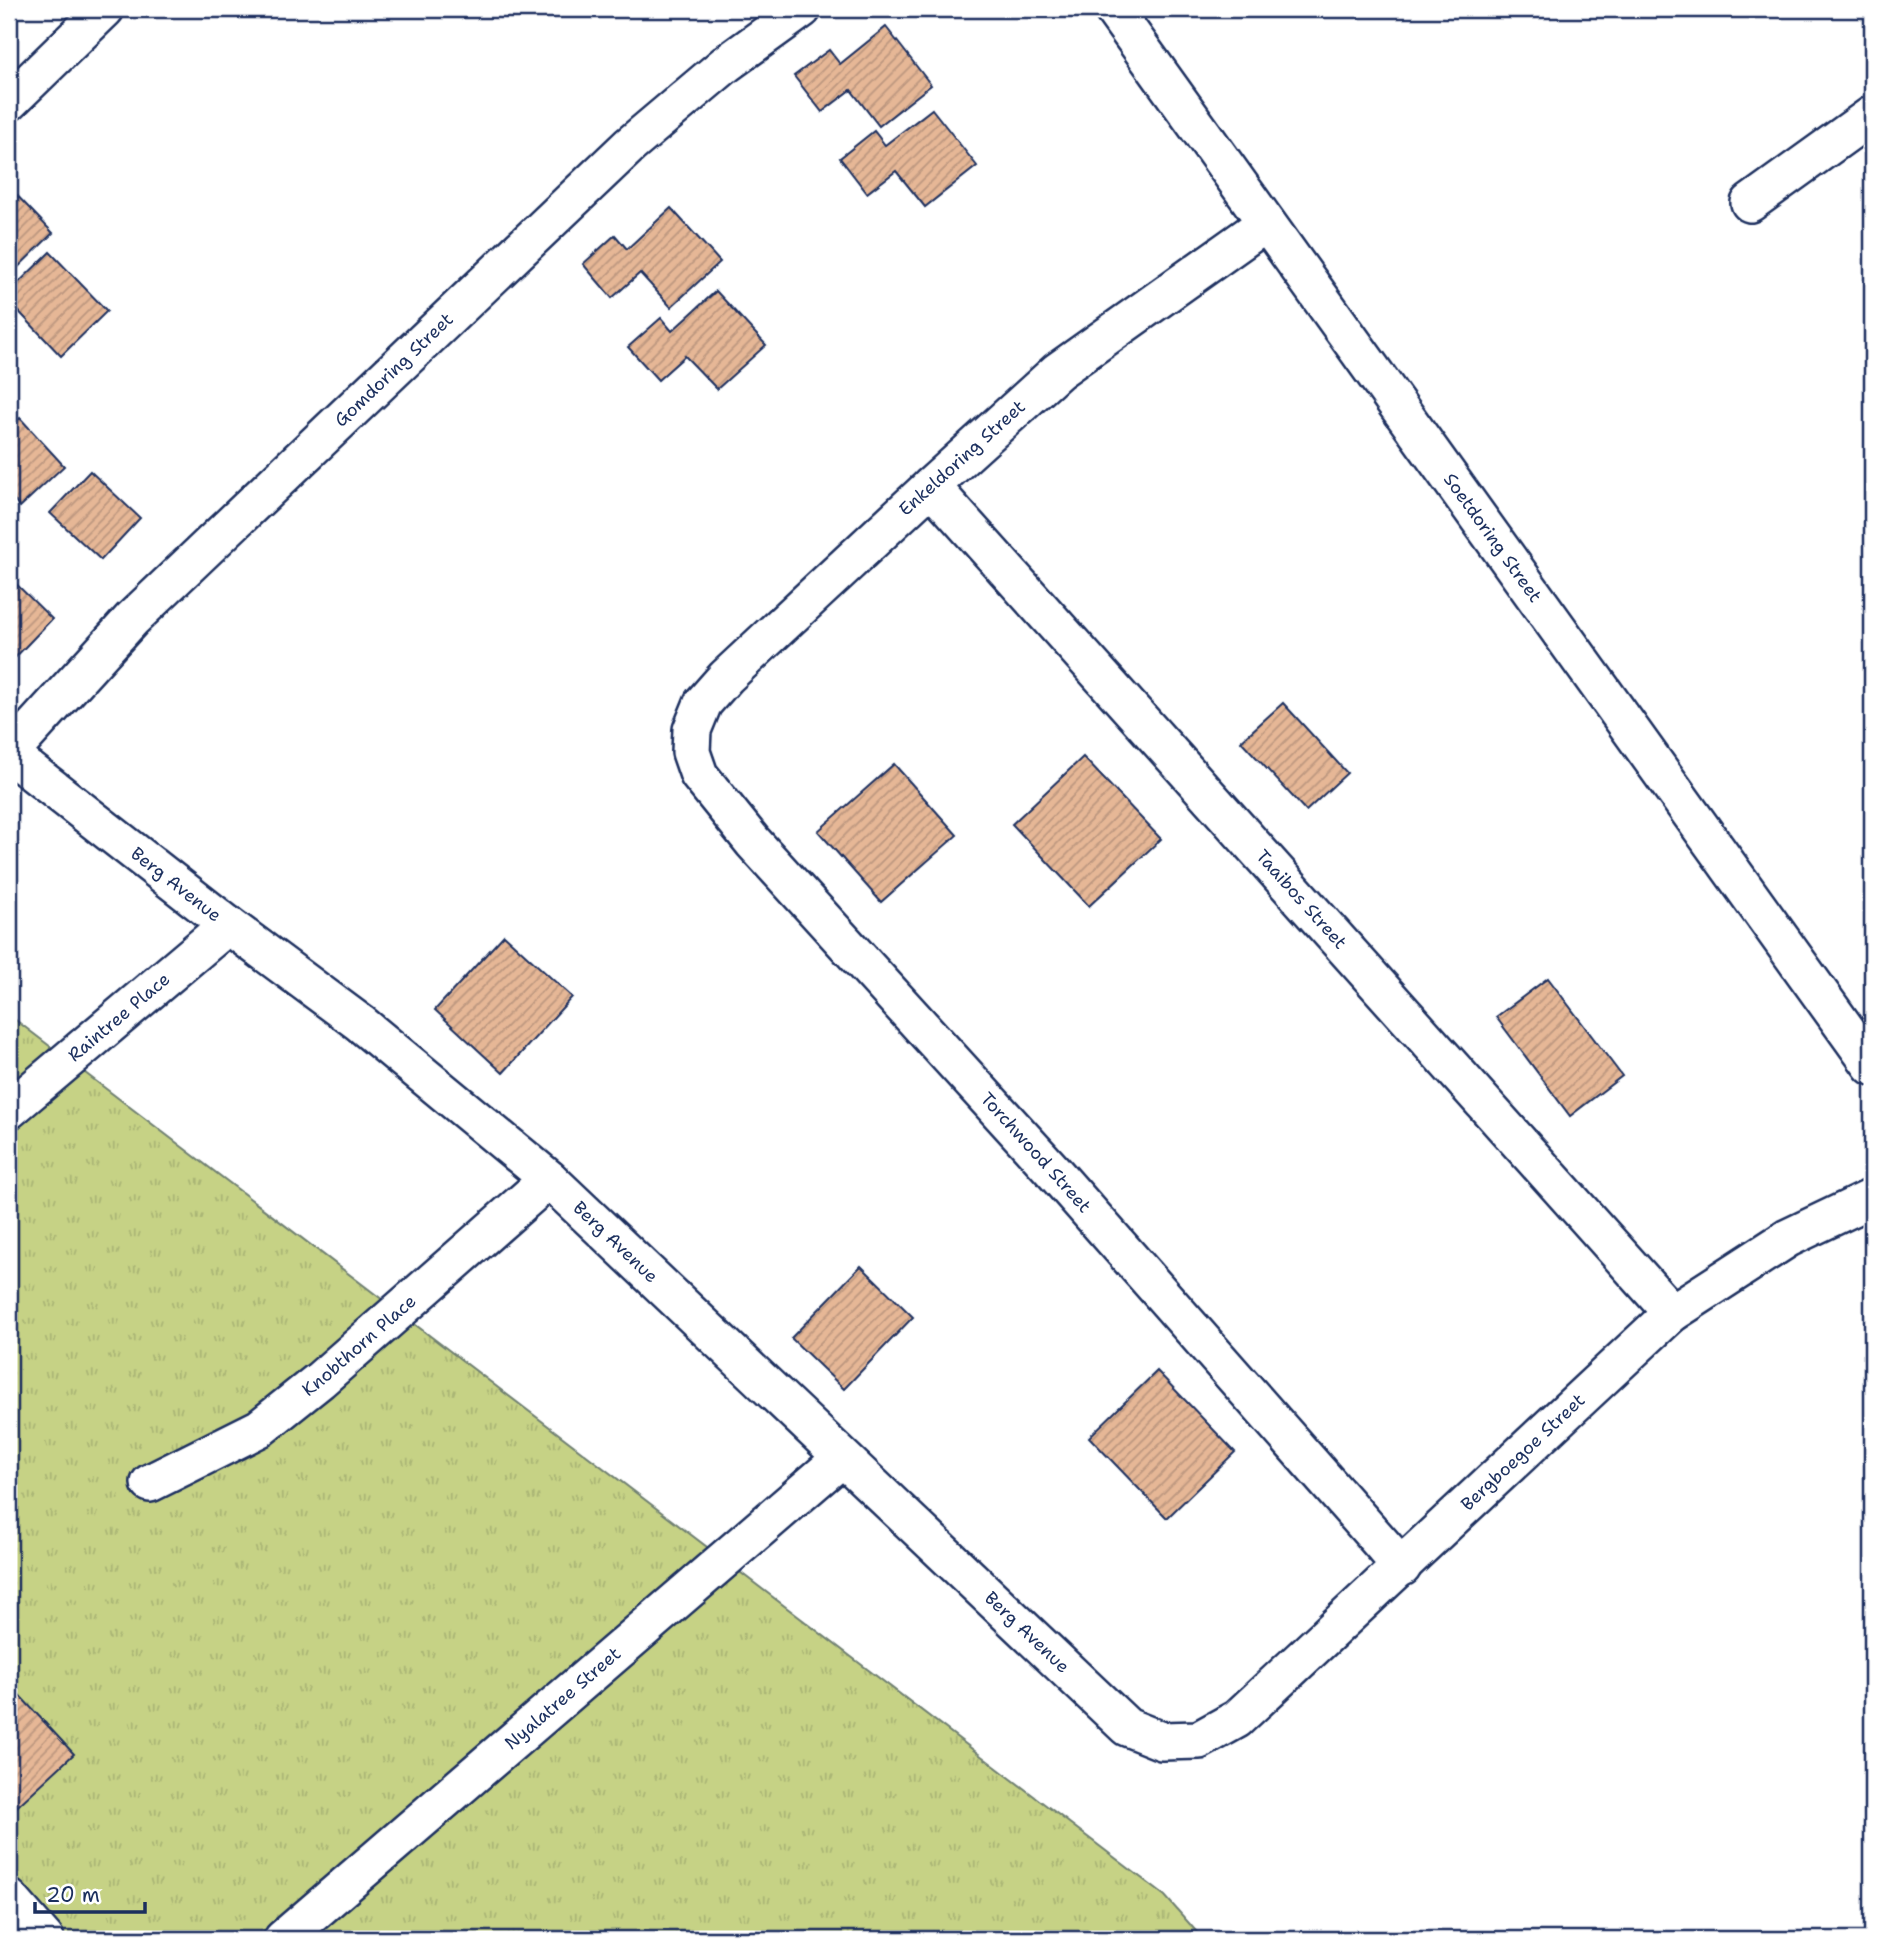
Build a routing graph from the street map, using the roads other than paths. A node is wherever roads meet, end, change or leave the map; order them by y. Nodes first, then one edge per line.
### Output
1 (106, 9) edge
2 (802, 9) edge
3 (1113, 9) edge
4 (9, 102) edge
5 (1872, 116) edge
6 (1750, 203) dead end
7 (1266, 223) junction
8 (930, 486) junction
9 (692, 730) joint
10 (9, 754) edge
11 (228, 925) junction
12 (1872, 1066) edge
13 (9, 1110) edge
14 (549, 1179) junction
15 (1872, 1198) edge
16 (1672, 1313) junction
17 (842, 1458) junction
18 (149, 1483) dead end
19 (1402, 1567) junction
20 (1199, 1740) joint
21 (9, 1898) edge
22 (45, 1939) edge
23 (283, 1939) edge

1 - 4 street
2 - 10 street, Gomdoring Street
3 - 7 street, Soetdoring Street
5 - 6 street
7 - 8 street, Enkeldoring Street
7 - 12 street, Soetdoring Street
8 - 9 street, Enkeldoring Street
8 - 16 street, Taaibos Street
9 - 19 street, Torchwood Street
10 - 11 street, Berg Avenue
11 - 13 street, Raintree Place
11 - 14 street, Berg Avenue
14 - 17 street, Berg Avenue
14 - 18 street, Knobthorn Place
15 - 16 street, Bergboegoe Street
16 - 19 street, Bergboegoe Street
17 - 20 street, Berg Avenue
17 - 23 street, Nyalatree Street
19 - 20 street, Bergboegoe Street
21 - 22 street

